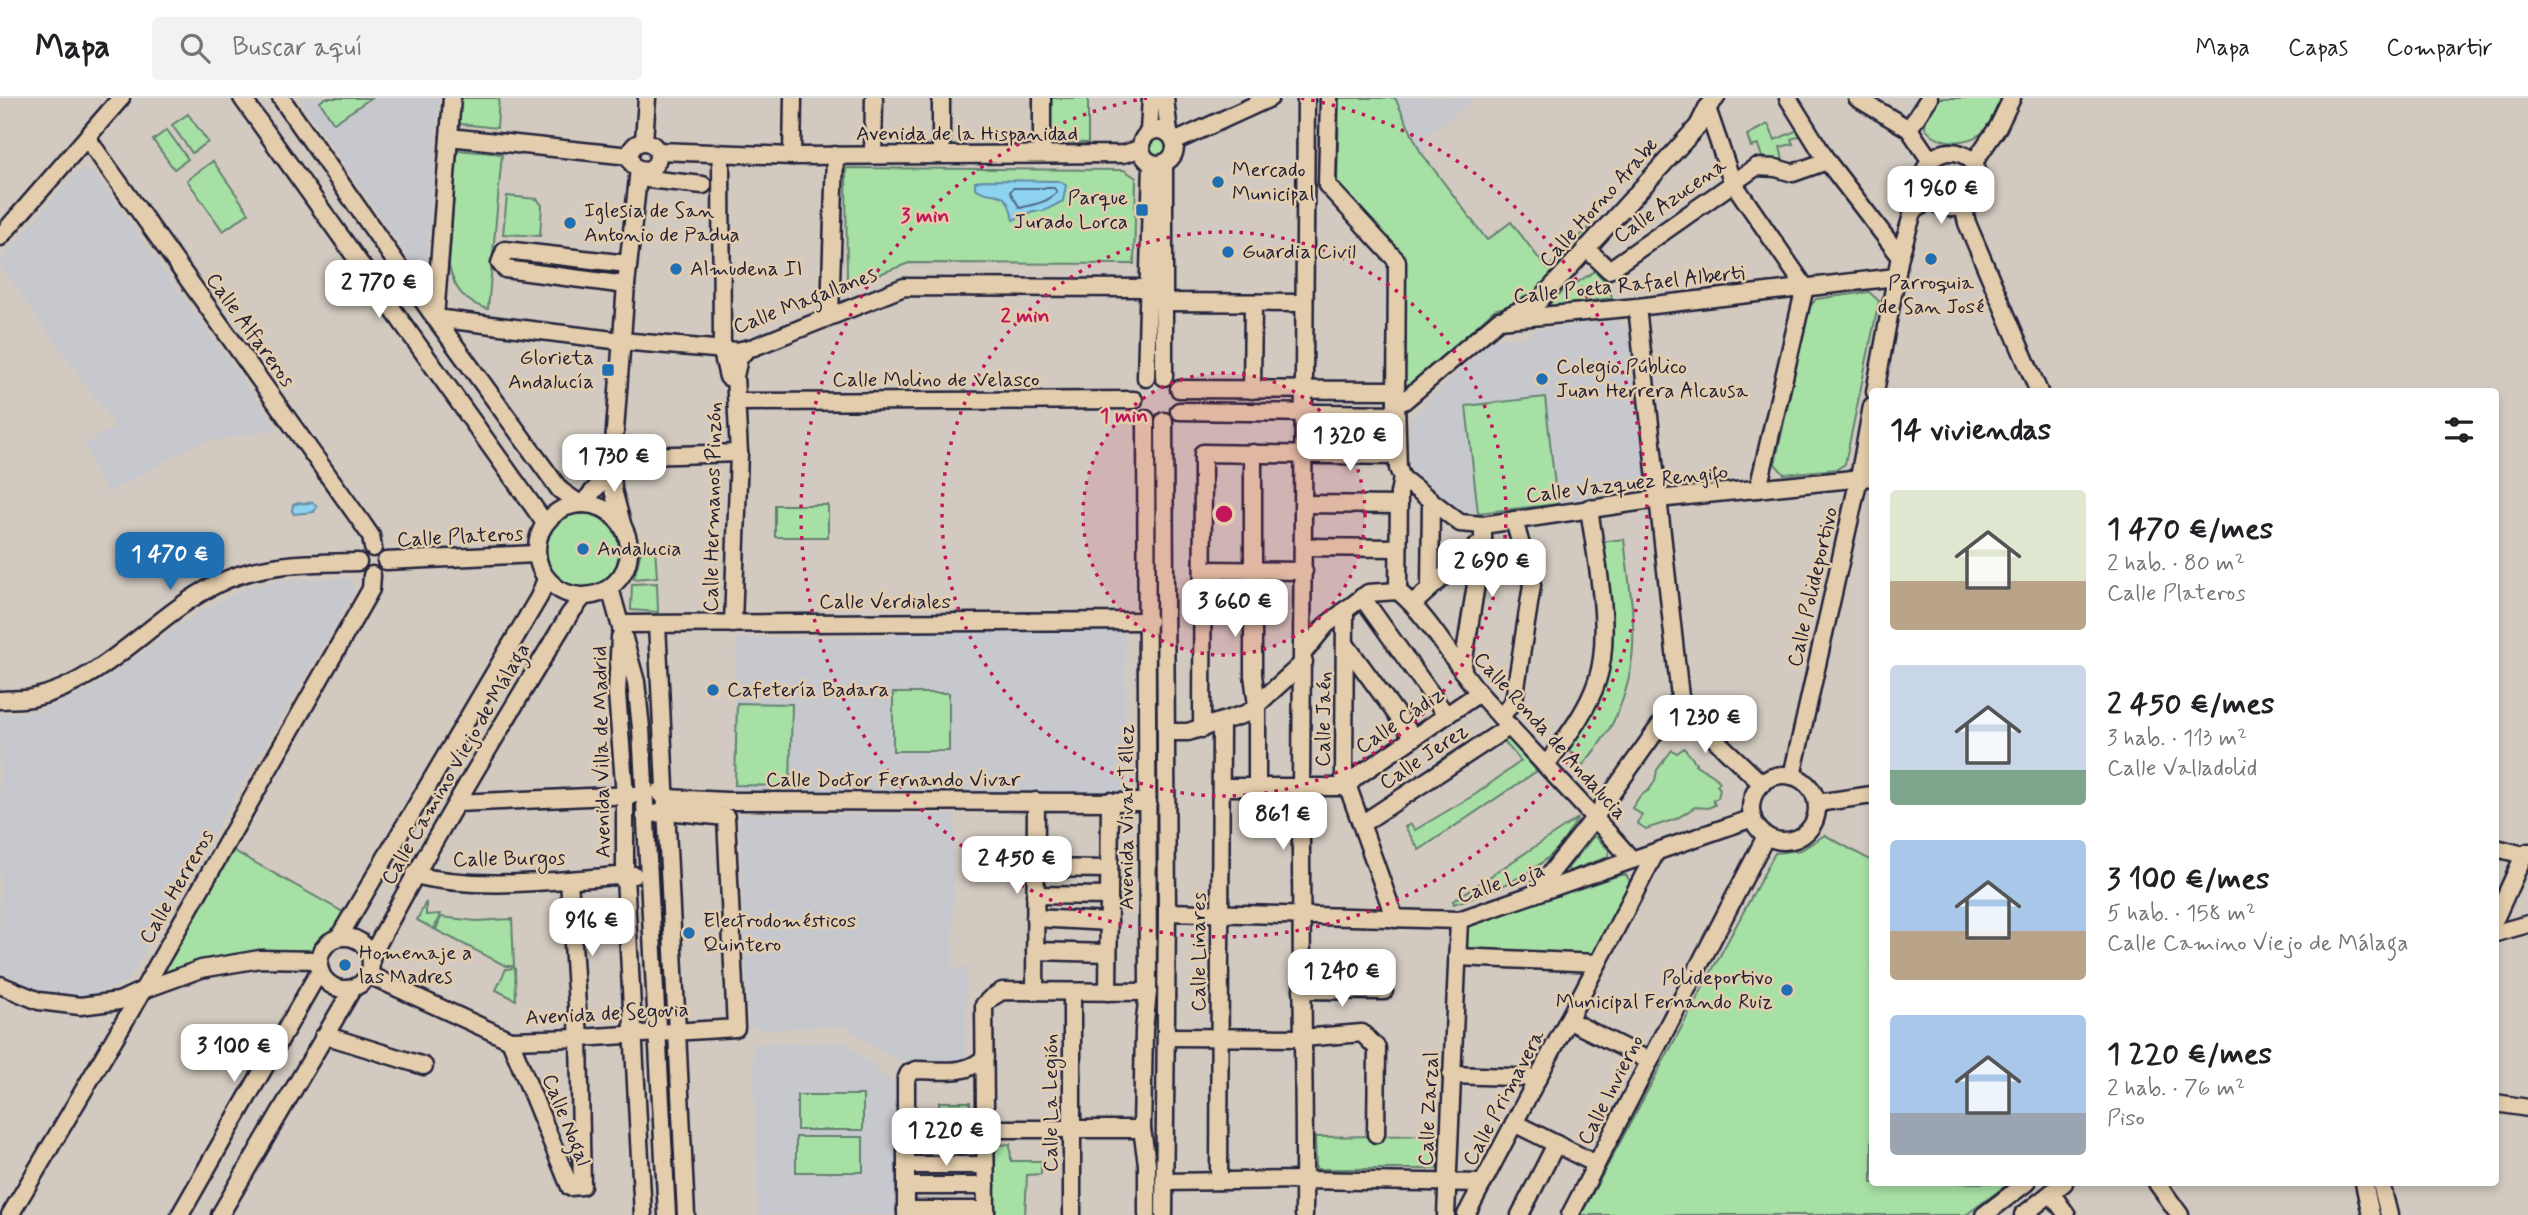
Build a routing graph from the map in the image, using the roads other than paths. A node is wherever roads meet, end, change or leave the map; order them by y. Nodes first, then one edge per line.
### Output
1 (121, 98) edge
2 (242, 98) edge
3 (281, 98) edge
4 (452, 98) edge
5 (647, 98) edge
6 (793, 98) edge
7 (874, 98) edge
8 (941, 98) edge
9 (1042, 98) edge
10 (1151, 98) edge
11 (1165, 98) edge
12 (1270, 98) edge
13 (1306, 98) edge
14 (1329, 98) edge
15 (1788, 98) edge
16 (1857, 98) edge
17 (1929, 98) edge
18 (2012, 98) edge
19 (1712, 103) edge
20 (1909, 130) junction
21 (1149, 131) junction
22 (449, 137) junction
23 (1172, 137) junction
24 (87, 138) junction
25 (651, 146) junction
26 (1140, 149) junction
27 (941, 154) junction
28 (1042, 154) junction
29 (721, 155) junction
30 (835, 155) junction
31 (873, 155) junction
32 (792, 156) junction
33 (1932, 158) junction
34 (1828, 161) junction
35 (1974, 162) junction
36 (1158, 163) junction
37 (636, 168) junction
38 (1732, 178) junction
39 (703, 185) dead end
40 (1305, 185) junction
41 (1327, 185) junction
42 (1930, 199) junction
43 (1963, 206) junction
44 (0, 237) edge
45 (1586, 248) junction
46 (1900, 256) junction
47 (628, 264) junction
48 (1896, 277) junction
49 (626, 285) junction
50 (1805, 286) junction
51 (1149, 288) junction
52 (1163, 302) junction
53 (1253, 303) junction
54 (1304, 303) junction
55 (1637, 307) junction
56 (830, 315) junction
57 (435, 318) junction
58 (1499, 320) junction
59 (621, 341) junction
60 (693, 349) junction
61 (746, 350) junction
62 (722, 352) junction
63 (1164, 377) junction
64 (1146, 379) junction
65 (1876, 388) edge
66 (2037, 388) edge
67 (1179, 389) junction
68 (733, 390) junction
69 (1252, 390) junction
70 (1303, 390) junction
71 (1134, 400) junction
72 (1396, 402) junction
73 (1179, 411) junction
74 (1303, 414) junction
75 (1146, 419) junction
76 (1164, 421) junction
77 (1869, 442) edge
78 (738, 453) junction
79 (1253, 453) junction
80 (1303, 454) junction
81 (1397, 456) junction
82 (612, 464) junction
83 (1402, 478) junction
84 (1866, 478) edge
85 (1758, 489) junction
86 (1658, 499) junction
87 (1431, 502) junction
88 (581, 504) junction
89 (1304, 504) junction
90 (1399, 505) junction
91 (1589, 508) junction
92 (1514, 520) junction
93 (545, 523) junction
94 (623, 527) junction
95 (1483, 533) junction
96 (1304, 547) junction
97 (373, 548) junction
98 (1398, 548) junction
99 (536, 554) junction
100 (386, 561) junction
101 (358, 562) junction
102 (1203, 570) junction
103 (1252, 570) junction
104 (1304, 571) junction
105 (372, 575) junction
106 (546, 579) junction
107 (610, 588) junction
108 (1430, 588) junction
109 (1398, 591) junction
110 (583, 597) junction
111 (1362, 597) junction
112 (1413, 604) junction
113 (1345, 610) junction
114 (1149, 621) junction
115 (622, 624) junction
116 (657, 624) junction
117 (733, 624) junction
118 (1346, 645) junction
119 (1304, 657) junction
120 (1462, 671) junction
121 (1275, 689) junction
122 (1479, 693) junction
123 (1303, 697) junction
124 (1680, 697) junction
125 (0, 700) edge
126 (1256, 705) junction
127 (1446, 715) junction
128 (1221, 722) junction
129 (1506, 722) junction
130 (1202, 729) junction
131 (1166, 732) junction
132 (1413, 737) junction
133 (1546, 765) junction
134 (1792, 776) junction
135 (1762, 784) junction
136 (1221, 787) junction
137 (1257, 787) junction
138 (1346, 787) junction
139 (644, 788) junction
140 (1301, 788) junction
141 (1869, 795) edge
142 (625, 796) junction
143 (1036, 801) junction
144 (1110, 801) junction
145 (1148, 802) junction
146 (457, 803) junction
147 (1817, 803) junction
148 (667, 804) junction
149 (645, 816) junction
150 (1595, 817) junction
151 (1753, 818) junction
152 (1363, 823) junction
153 (1766, 836) junction
154 (2499, 848) edge
155 (1656, 852) junction
156 (2526, 853) edge
157 (1632, 860) junction
158 (1035, 868) junction
159 (1109, 869) junction
160 (647, 875) junction
161 (414, 876) junction
162 (625, 876) junction
163 (569, 880) junction
164 (1534, 894) junction
165 (1035, 895) junction
166 (1109, 896) junction
167 (2499, 911) edge
168 (1167, 912) junction
169 (1220, 914) junction
170 (1302, 916) junction
171 (1035, 918) junction
172 (1395, 919) junction
173 (1459, 920) junction
174 (1109, 922) junction
175 (2528, 925) edge
176 (2499, 932) edge
177 (339, 937) junction
178 (1035, 951) junction
179 (1108, 953) junction
180 (371, 957) junction
181 (1457, 957) junction
182 (1598, 963) junction
183 (319, 965) junction
184 (369, 975) junction
185 (0, 985) edge
186 (353, 988) junction
187 (143, 990) junction
188 (1302, 990) junction
189 (1384, 991) dead end
190 (1035, 992) junction
191 (1072, 992) junction
192 (1108, 992) junction
193 (1148, 992) junction
194 (1568, 1020) junction
195 (678, 1031) junction
196 (658, 1032) junction
197 (634, 1034) junction
198 (323, 1037) junction
199 (1166, 1037) junction
200 (1219, 1037) junction
201 (579, 1038) junction
202 (1302, 1038) junction
203 (510, 1040) junction
204 (985, 1057) junction
205 (1650, 1061) junction
206 (424, 1066) dead end
207 (1451, 1075) junction
208 (1538, 1078) junction
209 (2499, 1103) edge
210 (2528, 1108) edge
211 (1514, 1123) junction
212 (985, 1129) junction
213 (1072, 1129) junction
214 (1142, 1129) junction
215 (1376, 1134) dead end
216 (1556, 1144) junction
217 (1596, 1164) junction
218 (906, 1165) junction
219 (985, 1165) junction
220 (1304, 1180) junction
221 (1219, 1181) junction
222 (1446, 1181) junction
223 (1164, 1182) junction
224 (1483, 1183) junction
225 (906, 1186) junction
226 (986, 1186) junction
227 (2022, 1186) edge
228 (2159, 1186) edge
229 (2365, 1186) edge
230 (2382, 1186) edge
231 (2058, 1188) edge
232 (906, 1213) edge
233 (986, 1213) edge
234 (10, 1215) edge
235 (180, 1215) edge
236 (220, 1215) edge
237 (643, 1215) edge
238 (667, 1215) edge
239 (686, 1215) edge
240 (1072, 1215) edge
241 (1147, 1215) edge
242 (1164, 1215) edge
243 (1304, 1215) edge
244 (1446, 1215) edge
245 (1466, 1215) edge
246 (1520, 1215) edge
247 (1570, 1215) edge
248 (1984, 1215) edge
249 (2023, 1215) edge
250 (2067, 1215) edge
251 (2180, 1215) edge
252 (2371, 1215) edge
253 (2389, 1215) edge

1 - 24 street
2 - 93 street
3 - 57 street
4 - 22 street
5 - 25 street
6 - 32 street
7 - 31 street
8 - 27 street
9 - 28 street
10 - 21 street
11 - 23 street
12 - 23 street
13 - 40 street
14 - 41 street
15 - 34 street
16 - 20 street
17 - 20 street
18 - 35 street
19 - 38 street
19 - 45 street, Calle Horno Arabe
20 - 33 street
21 - 23 street
21 - 26 street
22 - 37 street
22 - 57 street
23 - 36 street
24 - 44 street
24 - 97 street, Calle Alfareros
25 - 29 street, Avenida de la Hispanidad
25 - 37 street
25 - 37 street
26 - 28 street, Avenida de la Hispanidad
26 - 36 street
27 - 28 street, Avenida de la Hispanidad
27 - 31 street, Avenida de la Hispanidad
29 - 32 street, Avenida de la Hispanidad
29 - 62 street, Calle Hermanos Pinzón
30 - 31 street, Avenida de la Hispanidad
30 - 32 street, Avenida de la Hispanidad
30 - 56 street
33 - 35 street
33 - 42 street
34 - 38 street, Calle Azucena
34 - 46 street
35 - 43 street
36 - 51 street
36 - 52 street
37 - 39 street
37 - 47 street
38 - 45 street, Calle Azucena
38 - 50 street
40 - 41 street
40 - 54 street
41 - 72 street
42 - 43 street
42 - 46 street
43 - 66 street
45 - 58 street, Calle Horno Arabe
46 - 48 street
47 - 49 street
47 - 49 street
48 - 50 street, Calle Poeta Rafael Alberti
48 - 65 street
49 - 59 street
50 - 55 street, Calle Poeta Rafael Alberti
50 - 85 street
51 - 56 street, Calle Magallanes
51 - 64 street
52 - 53 street
52 - 63 street
53 - 54 street
53 - 69 street
54 - 70 street
55 - 58 street, Calle Poeta Rafael Alberti
55 - 86 street
56 - 61 street, Calle Magallanes
57 - 59 street, Calle Magallanes
57 - 88 street
58 - 72 street, Calle Poeta Rafael Alberti
59 - 60 street, Calle Magallanes
59 - 82 street
60 - 62 street, Calle Magallanes
60 - 68 street
61 - 62 street, Calle Magallanes
61 - 68 street
62 - 68 street, Calle Hermanos Pinzón
63 - 64 street
63 - 67 street
64 - 71 street
67 - 69 street
67 - 73 street
68 - 71 street, Calle Molino de Velasco
68 - 78 street, Calle Hermanos Pinzón
69 - 70 street
70 - 72 street
70 - 74 street
71 - 75 street
72 - 74 street
72 - 81 street
73 - 74 street
73 - 76 street
74 - 80 street
75 - 76 street
75 - 114 street, Avenida Vivar Téllez
76 - 131 street, Avenida Vivar Téllez
77 - 84 street, Calle Polideportivo
78 - 82 street
78 - 117 street, Calle Hermanos Pinzón
79 - 80 street
79 - 102 street
79 - 103 street
80 - 81 street
80 - 89 street
81 - 83 street
82 - 88 street
82 - 94 street
83 - 87 street, Calle Vazquez Rengifo
83 - 90 street
84 - 85 street, Calle Vazquez Rengifo
84 - 134 street, Calle Polideportivo
85 - 86 street, Calle Vazquez Rengifo
86 - 91 street, Calle Vazquez Rengifo
86 - 124 street
87 - 95 street, Calle Vazquez Rengifo
87 - 108 street
88 - 93 street
88 - 94 street
89 - 90 street
89 - 96 street
90 - 98 street
91 - 92 street, Calle Vazquez Rengifo
91 - 133 street
92 - 95 street, Calle Vazquez Rengifo
92 - 129 street
93 - 99 street
94 - 107 street
95 - 108 street
95 - 120 street
96 - 98 street
96 - 104 street
97 - 100 street
97 - 101 street
98 - 109 street
99 - 100 street, Calle Plateros
99 - 106 street
100 - 105 street
101 - 105 street
101 - 125 street
102 - 103 street
102 - 130 street
103 - 104 street
103 - 126 street
104 - 119 street
105 - 187 street, Calle Herreros
106 - 110 street
106 - 177 street, Calle Camino Viejo de Málaga
107 - 110 street
107 - 115 street
108 - 112 street
109 - 111 street
109 - 112 street, Calle Ronda de Andalucia
110 - 146 street, Calle Camino Viejo de Málaga
111 - 113 street
111 - 127 street
112 - 120 street, Calle Ronda de Andalucia
113 - 118 street, Calle Jaén
113 - 119 street
114 - 117 street, Calle Verdiales
114 - 145 street, Avenida Vivar Téllez
115 - 116 street, Calle Verdiales
115 - 139 street
115 - 142 street, Avenida Villa de Madrid
116 - 117 street, Calle Verdiales
116 - 148 street
118 - 132 street
118 - 138 street, Calle Jaén
119 - 121 street
119 - 123 street
120 - 122 street, Calle Ronda de Andalucia
121 - 123 street
121 - 126 street
122 - 127 street, Calle Cádiz
122 - 129 street, Calle Ronda de Andalucia
123 - 140 street
124 - 135 street
124 - 150 street
126 - 128 street
126 - 137 street
127 - 132 street, Calle Cádiz
128 - 130 street
128 - 136 street, Calle Linares
129 - 133 street, Calle Ronda de Andalucia
129 - 152 street, Calle Jerez
130 - 131 street
131 - 168 street, Avenida Vivar Téllez
132 - 138 street, Calle Cádiz
133 - 150 street, Calle Ronda de Andalucia
134 - 135 street
134 - 147 street
135 - 151 street
136 - 137 street
136 - 169 street, Calle Linares
137 - 140 street
138 - 140 street
138 - 152 street
139 - 142 street
139 - 148 street
139 - 149 street
140 - 170 street
141 - 147 street
142 - 146 street
142 - 162 street, Avenida Villa de Madrid
143 - 144 street, Calle Doctor Fernando Vivar
143 - 148 street, Calle Doctor Fernando Vivar
143 - 158 street
144 - 145 street, Calle Doctor Fernando Vivar
144 - 159 street
145 - 193 street, Avenida Vivar Téllez
146 - 161 street, Calle Camino Viejo de Málaga
147 - 153 street
148 - 149 street
148 - 195 street
148 - 195 street, Avenida de Segovia
149 - 160 street
150 - 157 street, Calle Ronda de Andalucia
150 - 164 street
151 - 153 street
151 - 155 street, Calle Loja
152 - 172 street
153 - 205 street, Calle Invierno
154 - 156 street
155 - 157 street, Calle Loja
155 - 182 street, Calle Primavera
156 - 167 street
157 - 164 street, Calle Loja
158 - 159 street
158 - 165 street
159 - 166 street
160 - 162 street, Calle Burgos
160 - 196 street
161 - 163 street, Calle Burgos
161 - 180 street, Calle Camino Viejo de Málaga
162 - 163 street, Calle Burgos
162 - 197 street, Avenida Villa de Madrid
163 - 201 street
164 - 173 street, Calle Loja
165 - 166 street
165 - 171 street
166 - 174 street
168 - 169 street, Calle Loja
168 - 199 street, Avenida Vivar Téllez
169 - 170 street, Calle Loja
169 - 200 street, Calle Linares
170 - 172 street, Calle Loja
170 - 188 street
171 - 174 street
171 - 178 street
172 - 173 street, Calle Loja
173 - 181 street, Calle Zarzal
174 - 179 street
175 - 176 street
177 - 180 street
177 - 183 street
178 - 179 street
178 - 190 street
179 - 192 street
180 - 184 street
181 - 182 street
181 - 207 street, Calle Zarzal
182 - 194 street, Calle Primavera
183 - 186 street
183 - 187 street
183 - 235 street
184 - 186 street
184 - 203 street, Avenida de Segovia
185 - 187 street
186 - 198 street
187 - 234 street, Calle Herreros
188 - 189 street
188 - 202 street
190 - 191 street
190 - 204 street
191 - 192 street
191 - 213 street, Calle La Legión
192 - 193 street
193 - 214 street, Avenida Vivar Téllez
194 - 205 street
194 - 208 street, Calle Primavera
195 - 196 street, Avenida de Segovia
195 - 239 street
196 - 197 street, Avenida de Segovia
196 - 238 street
197 - 201 street, Avenida de Segovia
197 - 237 street, Avenida Villa de Madrid
198 - 206 street
198 - 236 street
199 - 200 street
199 - 223 street, Avenida Vivar Téllez
200 - 202 street
200 - 221 street, Calle Linares
201 - 203 street, Avenida de Segovia
201 - 203 street, Calle Nogal
202 - 215 street
202 - 220 street
204 - 212 street
204 - 218 street
205 - 217 street, Calle Invierno
207 - 208 street
207 - 222 street, Calle Zarzal
208 - 211 street, Calle Primavera
209 - 210 street
211 - 216 street
211 - 224 street, Calle Primavera
212 - 213 street
212 - 219 street
213 - 214 street
213 - 240 street, Calle La Legión
214 - 241 street, Avenida Vivar Téllez
216 - 217 street
216 - 246 street
217 - 247 street, Calle Invierno
218 - 219 street
218 - 225 street
219 - 226 street
220 - 221 street
220 - 222 street
220 - 243 street
221 - 223 street
222 - 224 street
222 - 244 street, Calle Zarzal
223 - 242 street, Avenida Vivar Téllez
224 - 245 street, Calle Primavera
225 - 226 street
225 - 232 street
226 - 233 street
227 - 248 street
228 - 251 street
229 - 252 street
230 - 253 street
231 - 249 street
231 - 250 street
232 - 233 street

